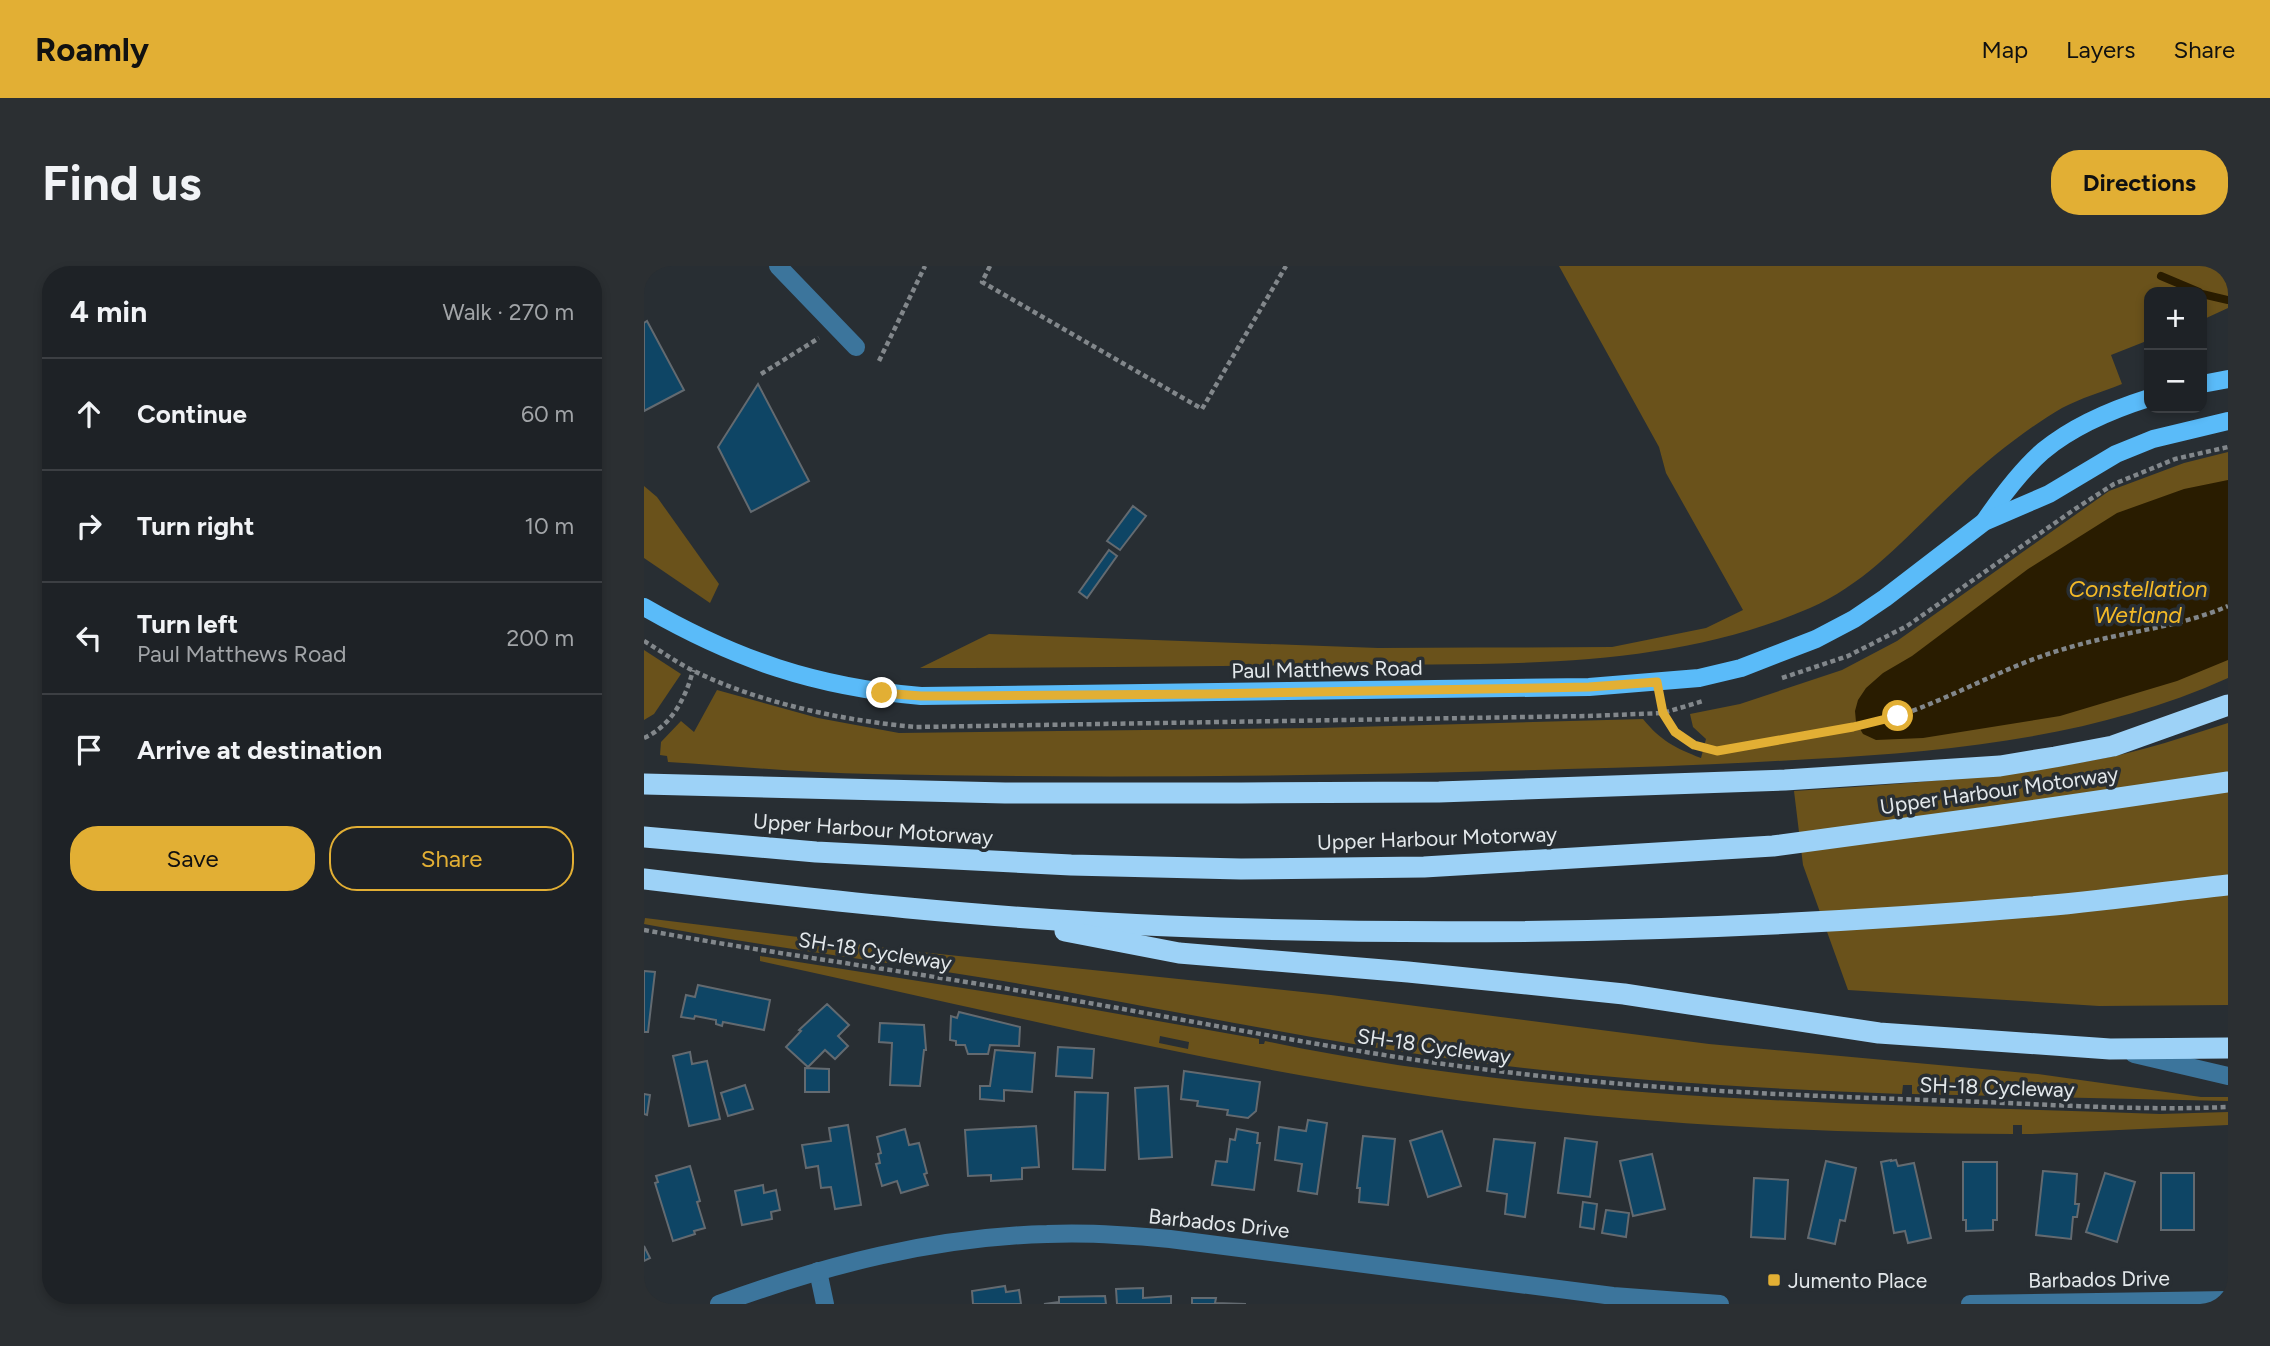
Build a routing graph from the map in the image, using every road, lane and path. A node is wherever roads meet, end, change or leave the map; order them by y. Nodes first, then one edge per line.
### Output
1 (778, 266) edge
2 (925, 266) edge
3 (990, 266) edge
4 (1286, 266) edge
5 (856, 347) dead end
6 (803, 349) dead end
7 (879, 361) dead end
8 (761, 374) dead end
9 (2228, 379) edge
10 (2207, 383) edge
11 (2144, 400) edge
12 (2228, 421) edge
13 (1984, 522) junction
14 (2228, 606) edge
15 (644, 607) edge
16 (644, 641) edge
17 (1657, 682) junction
18 (2228, 705) edge
19 (644, 738) edge
20 (2228, 782) edge
21 (644, 784) edge
22 (644, 837) edge
23 (644, 879) edge
24 (2228, 885) edge
25 (975, 914) junction
26 (644, 930) edge
27 (2228, 1048) edge
28 (2110, 1049) junction
29 (2228, 1076) edge
30 (2228, 1107) edge
31 (818, 1270) junction
32 (2228, 1300) edge
33 (2018, 1303) edge
34 (719, 1304) edge
35 (825, 1304) edge
36 (1720, 1304) edge
37 (1970, 1304) edge

1 - 5 street
2 - 7 path
3 - 4 path
6 - 8 path
9 - 10 main road
11 - 13 main road, Paul Matthews Road
12 - 13 main road, Paul Matthews Road
13 - 17 main road, Paul Matthews Road
14 - 17 path
15 - 17 main road, Paul Matthews Road
16 - 19 path
18 - 21 highway
20 - 22 highway, Upper Harbour Motorway
23 - 25 highway
24 - 25 highway
25 - 28 highway
26 - 30 path, SH-18 Cycleway
27 - 28 highway
28 - 29 street
31 - 34 street, Barbados Drive
31 - 35 street
31 - 36 street, Barbados Drive
32 - 33 street, Barbados Drive
33 - 37 street, Barbados Drive

